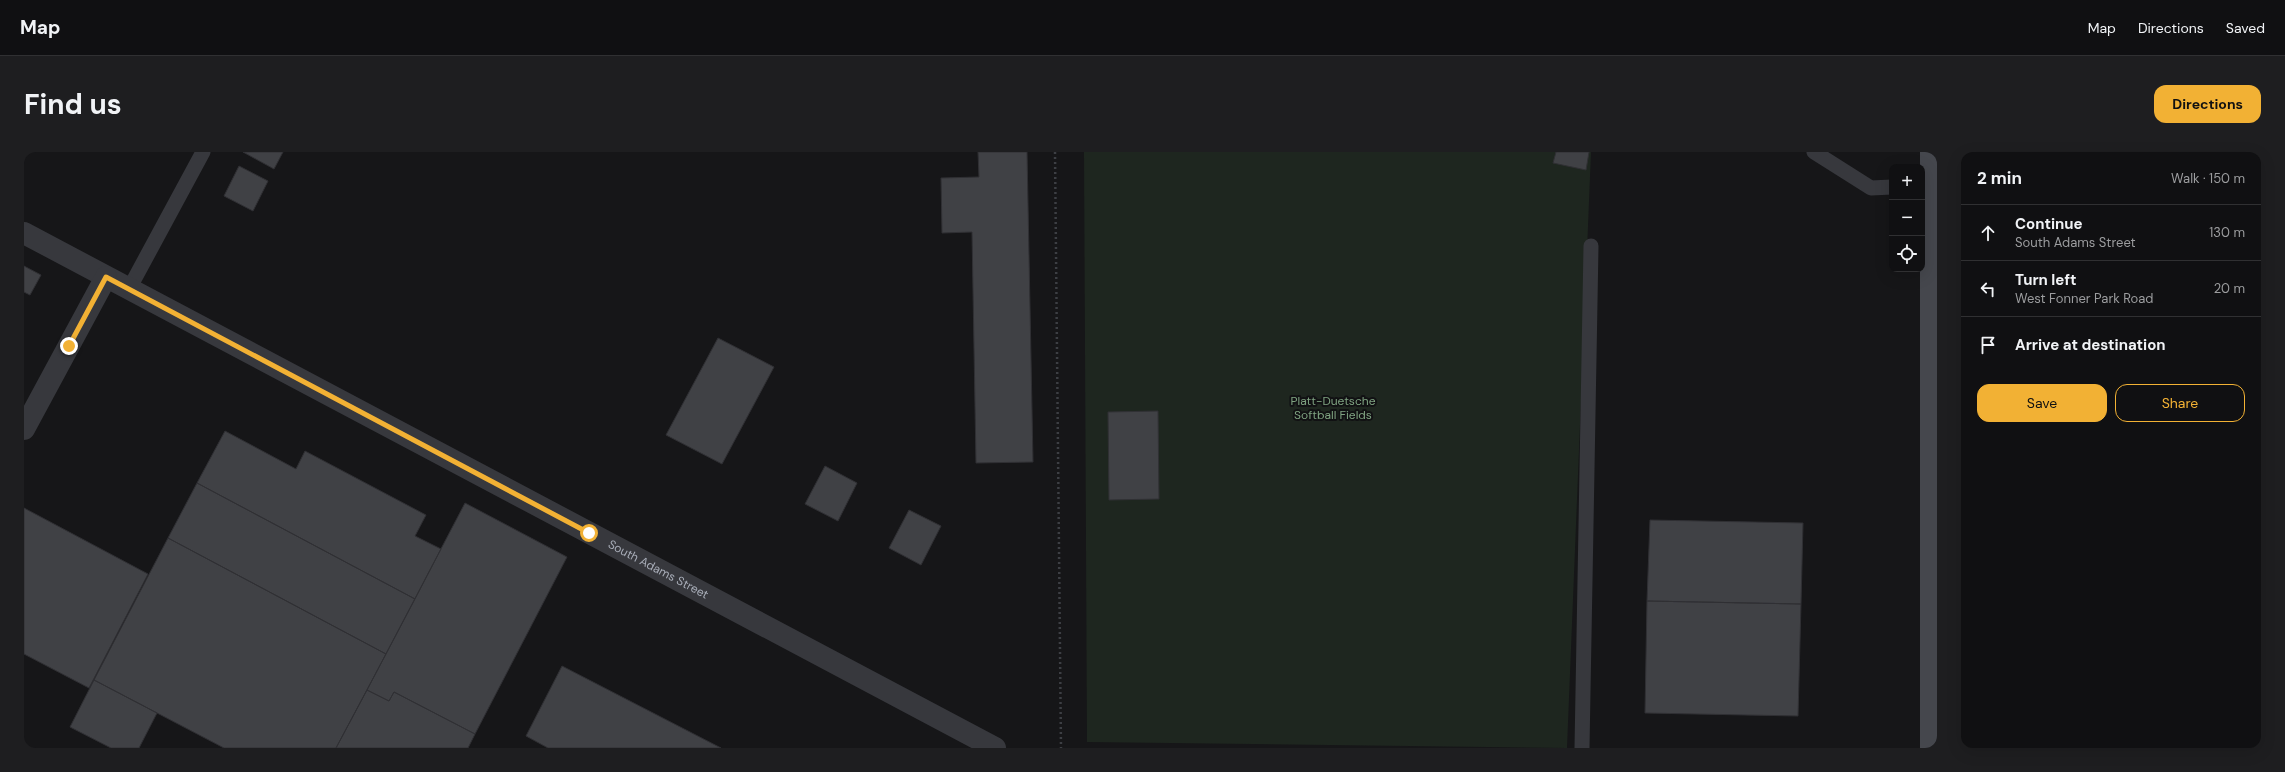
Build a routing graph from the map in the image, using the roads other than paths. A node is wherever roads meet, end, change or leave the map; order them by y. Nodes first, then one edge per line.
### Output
1 (203, 152) edge
2 (1814, 152) edge
3 (1931, 152) edge
4 (1889, 187) edge
5 (1926, 187) edge
6 (24, 233) edge
7 (1591, 246) dead end
8 (106, 277) junction
9 (129, 289) junction
10 (24, 429) edge
11 (996, 748) edge
12 (1582, 748) edge
13 (1931, 748) edge

1 - 9 lane
2 - 4 lane
3 - 5 main road
5 - 13 main road
6 - 8 street, South Adams Street
7 - 12 lane
8 - 9 street, South Adams Street
8 - 10 street
9 - 11 street, South Adams Street

